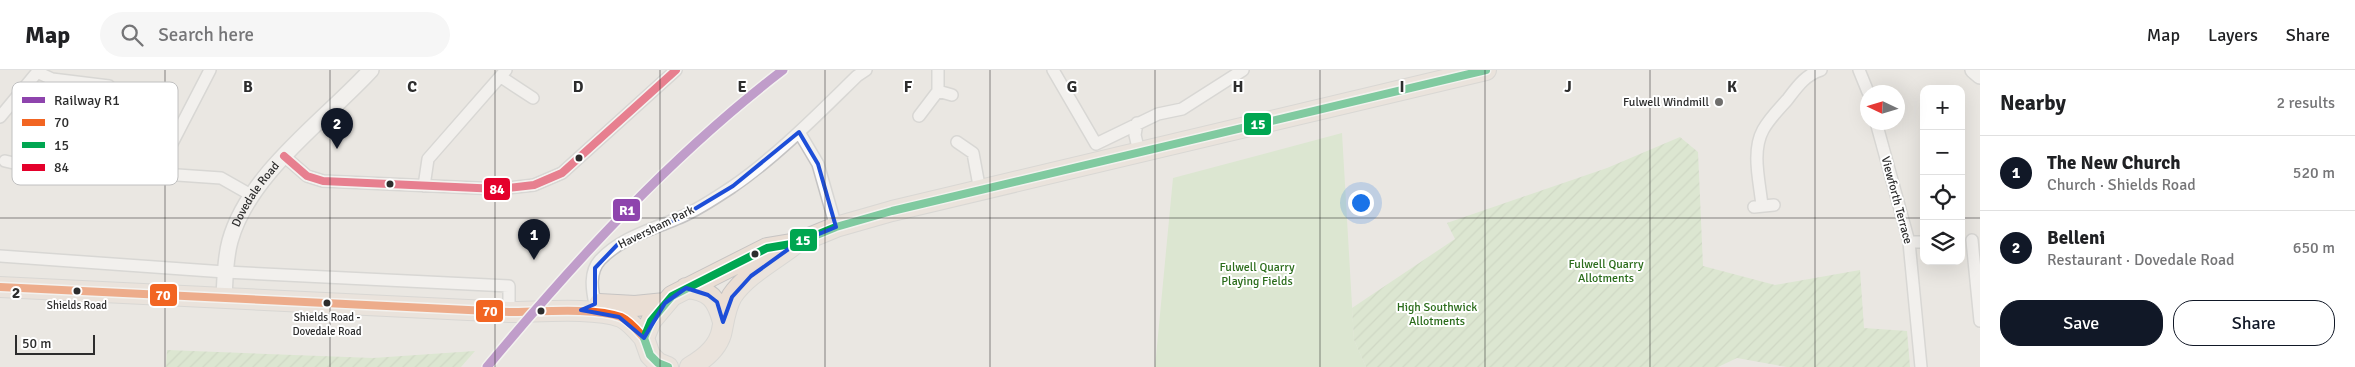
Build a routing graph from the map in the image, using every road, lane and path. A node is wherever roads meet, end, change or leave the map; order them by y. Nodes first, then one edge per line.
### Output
1 (210, 70) edge
2 (371, 70) edge
3 (676, 70) edge
4 (866, 70) edge
5 (938, 70) edge
6 (1053, 70) edge
7 (1243, 70) edge
8 (1486, 70) edge
9 (1821, 70) edge
10 (1860, 70) edge
11 (1973, 70) edge
12 (38, 71) edge
13 (503, 73) edge
14 (1980, 76) edge
15 (29, 82) edge
16 (76, 82) edge
17 (1865, 85) edge
18 (938, 91) junction
19 (952, 95) dead end
20 (534, 98) dead end
21 (12, 102) edge
22 (919, 116) dead end
23 (0, 117) edge
24 (1137, 123) junction
25 (1878, 130) edge
26 (178, 132) edge
27 (799, 132) junction
28 (957, 142) dead end
29 (984, 149) dead end
30 (1139, 152) junction
31 (973, 153) junction
32 (1095, 154) junction
33 (284, 156) junction
34 (178, 175) edge
35 (424, 186) junction
36 (980, 191) junction
37 (251, 195) junction
38 (1763, 206) dead end
39 (836, 227) junction
40 (1971, 240) edge
41 (1909, 242) junction
42 (1920, 242) edge
43 (797, 243) junction
44 (0, 256) edge
45 (225, 272) junction
46 (0, 288) edge
47 (686, 288) junction
48 (224, 298) junction
49 (665, 302) junction
50 (588, 307) junction
51 (514, 312) junction
52 (1980, 321) edge
53 (723, 322) junction
54 (644, 338) junction
55 (668, 367) edge
56 (690, 367) edge
57 (1921, 367) edge

1 - 26 street
2 - 33 street, Dovedale Road
3 - 35 street
4 - 27 street, Haversham Park
5 - 18 street
6 - 32 street
7 - 24 street
8 - 30 highway
9 - 38 street
10 - 17 street
11 - 14 street
12 - 15 street
12 - 16 street
13 - 20 street
13 - 35 street
18 - 19 street
18 - 22 street
21 - 23 street
24 - 30 street
24 - 32 street
25 - 41 street, Viewforth Terrace
27 - 39 street
27 - 50 street, Haversham Park
28 - 31 street
29 - 31 street
30 - 32 highway
31 - 36 street
32 - 36 highway
33 - 35 street
33 - 37 street, Dovedale Road
34 - 37 street
36 - 39 highway
37 - 45 street, Dovedale Road
39 - 43 highway
40 - 52 street
41 - 42 street
41 - 57 street, Viewforth Terrace
43 - 47 highway
43 - 53 highway
44 - 45 street
45 - 48 street, Dovedale Road
45 - 51 street
46 - 48 highway
47 - 49 highway
47 - 53 highway
48 - 51 highway
49 - 50 highway
49 - 54 highway
50 - 51 highway
50 - 54 highway
53 - 56 highway
54 - 55 highway

